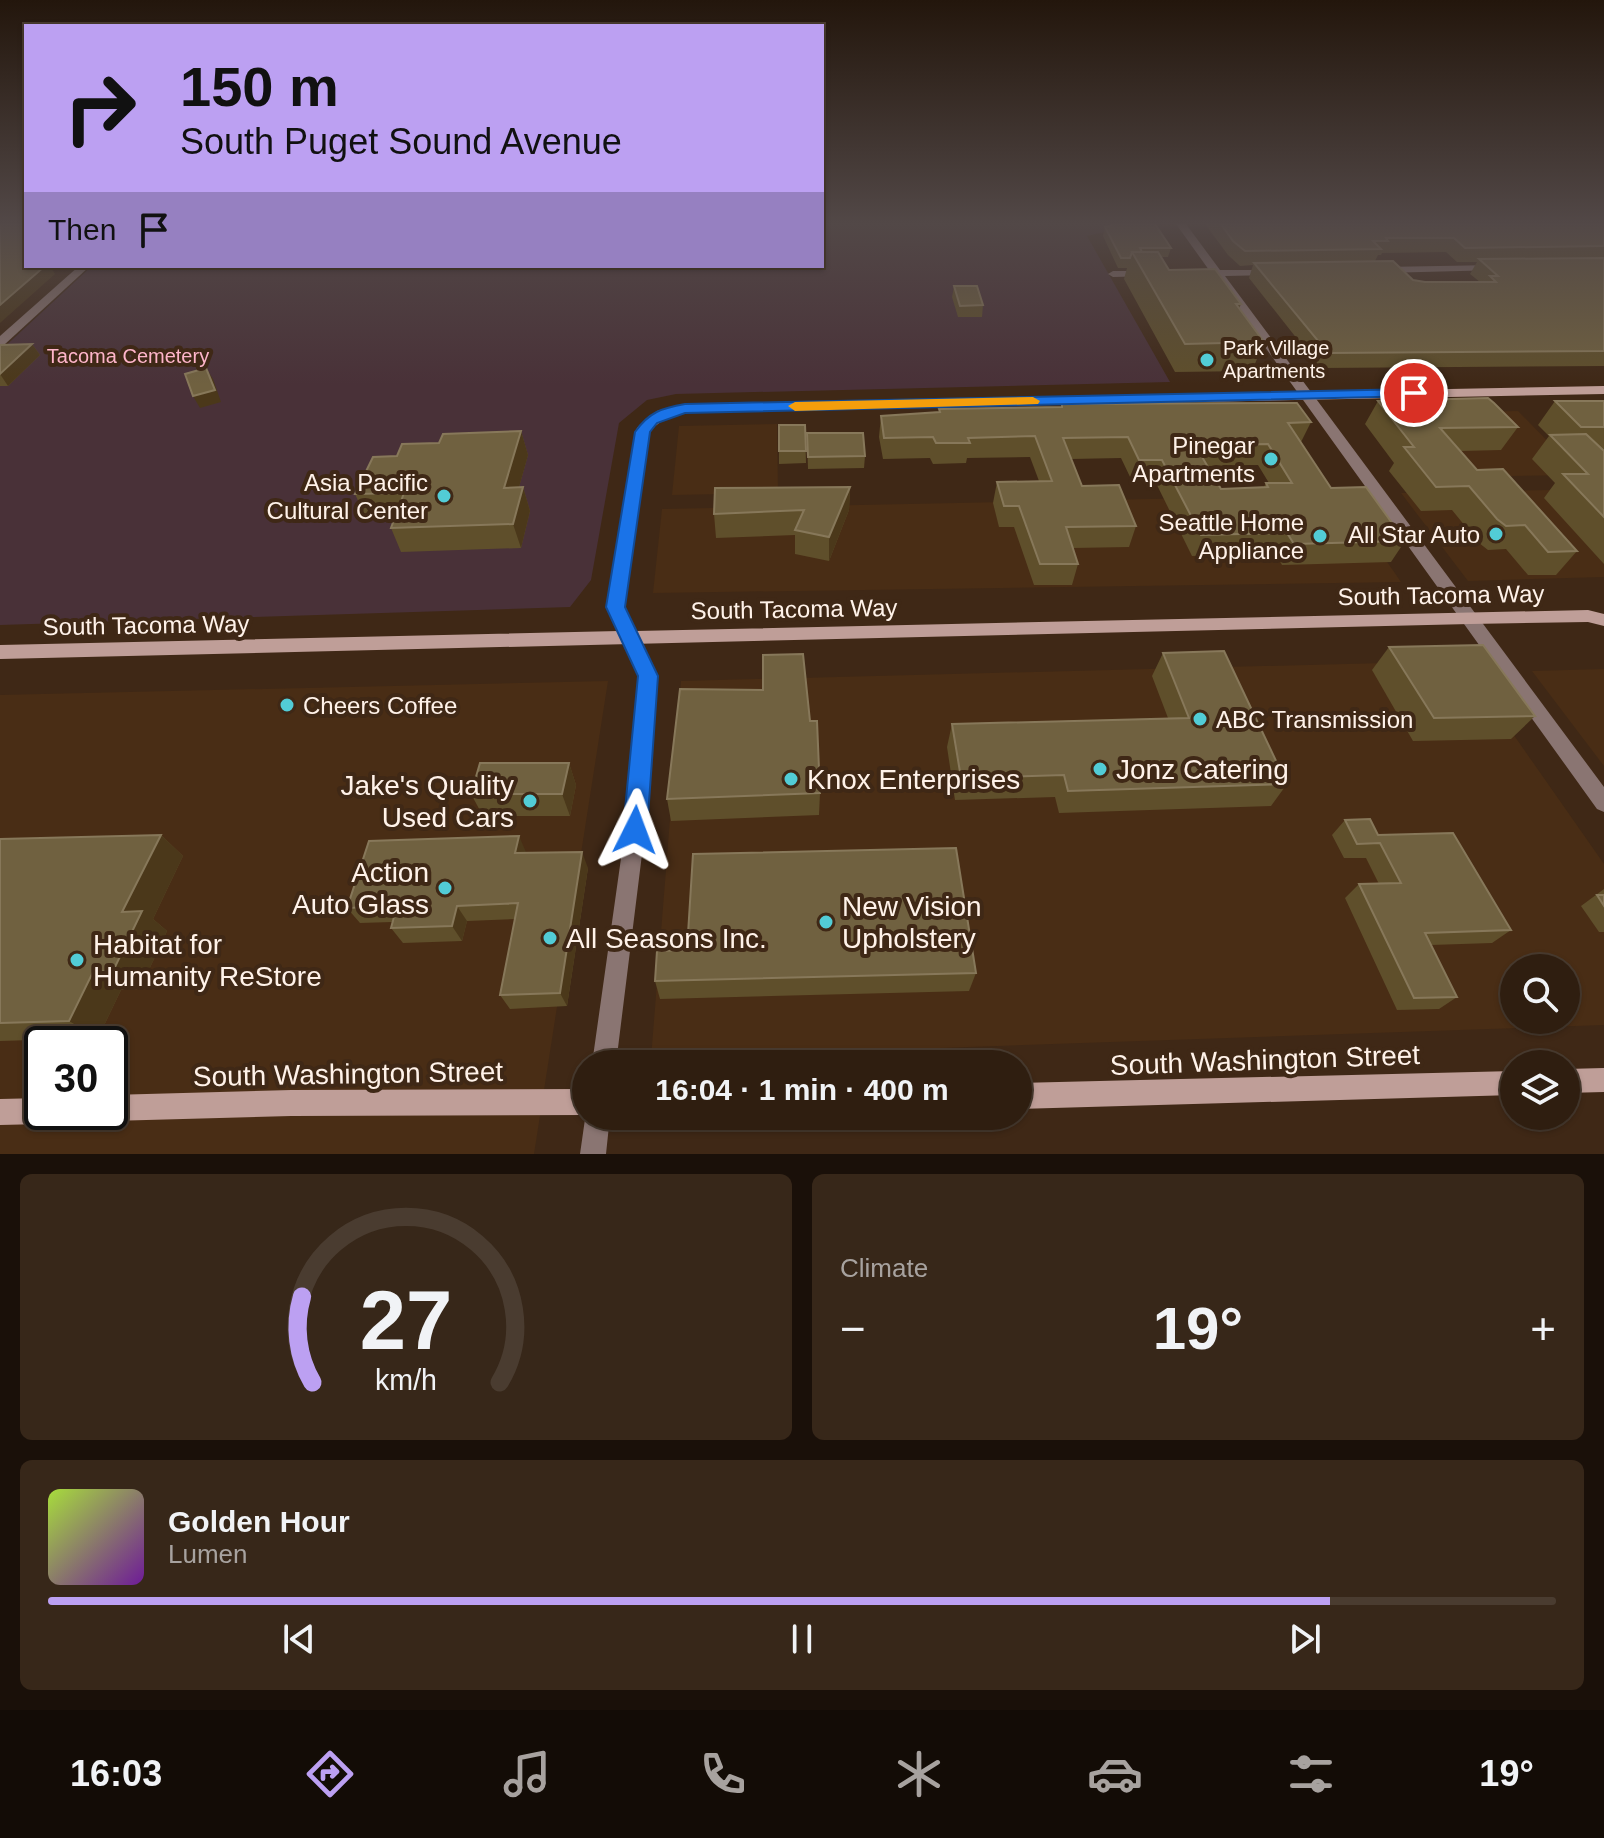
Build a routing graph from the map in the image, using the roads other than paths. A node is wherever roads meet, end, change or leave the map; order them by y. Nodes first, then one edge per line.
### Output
1 (72, 278) edge
2 (1212, 278) edge
3 (0, 342) edge
4 (1604, 390) edge
5 (1305, 396) junction
6 (1604, 607) edge
7 (1470, 618) junction
8 (1596, 618) edge
9 (630, 637) junction
10 (0, 652) edge
11 (1604, 803) edge
12 (606, 1050) edge
13 (1604, 1080) edge
14 (1580, 1081) edge
15 (1500, 1083) edge
16 (1032, 1096) edge
17 (572, 1102) edge
18 (128, 1108) edge
19 (24, 1111) edge
20 (0, 1112) edge
21 (596, 1130) edge
22 (593, 1154) edge

1 - 3 street
2 - 5 street
4 - 5 street
5 - 7 street
5 - 9 street
6 - 8 street, South Tacoma Way
7 - 8 street, South Tacoma Way
7 - 9 street, South Tacoma Way
7 - 11 street
9 - 10 street, South Tacoma Way
9 - 12 street
13 - 14 street
15 - 16 street, South Washington Street
17 - 18 street, South Washington Street
19 - 20 street
21 - 22 street

